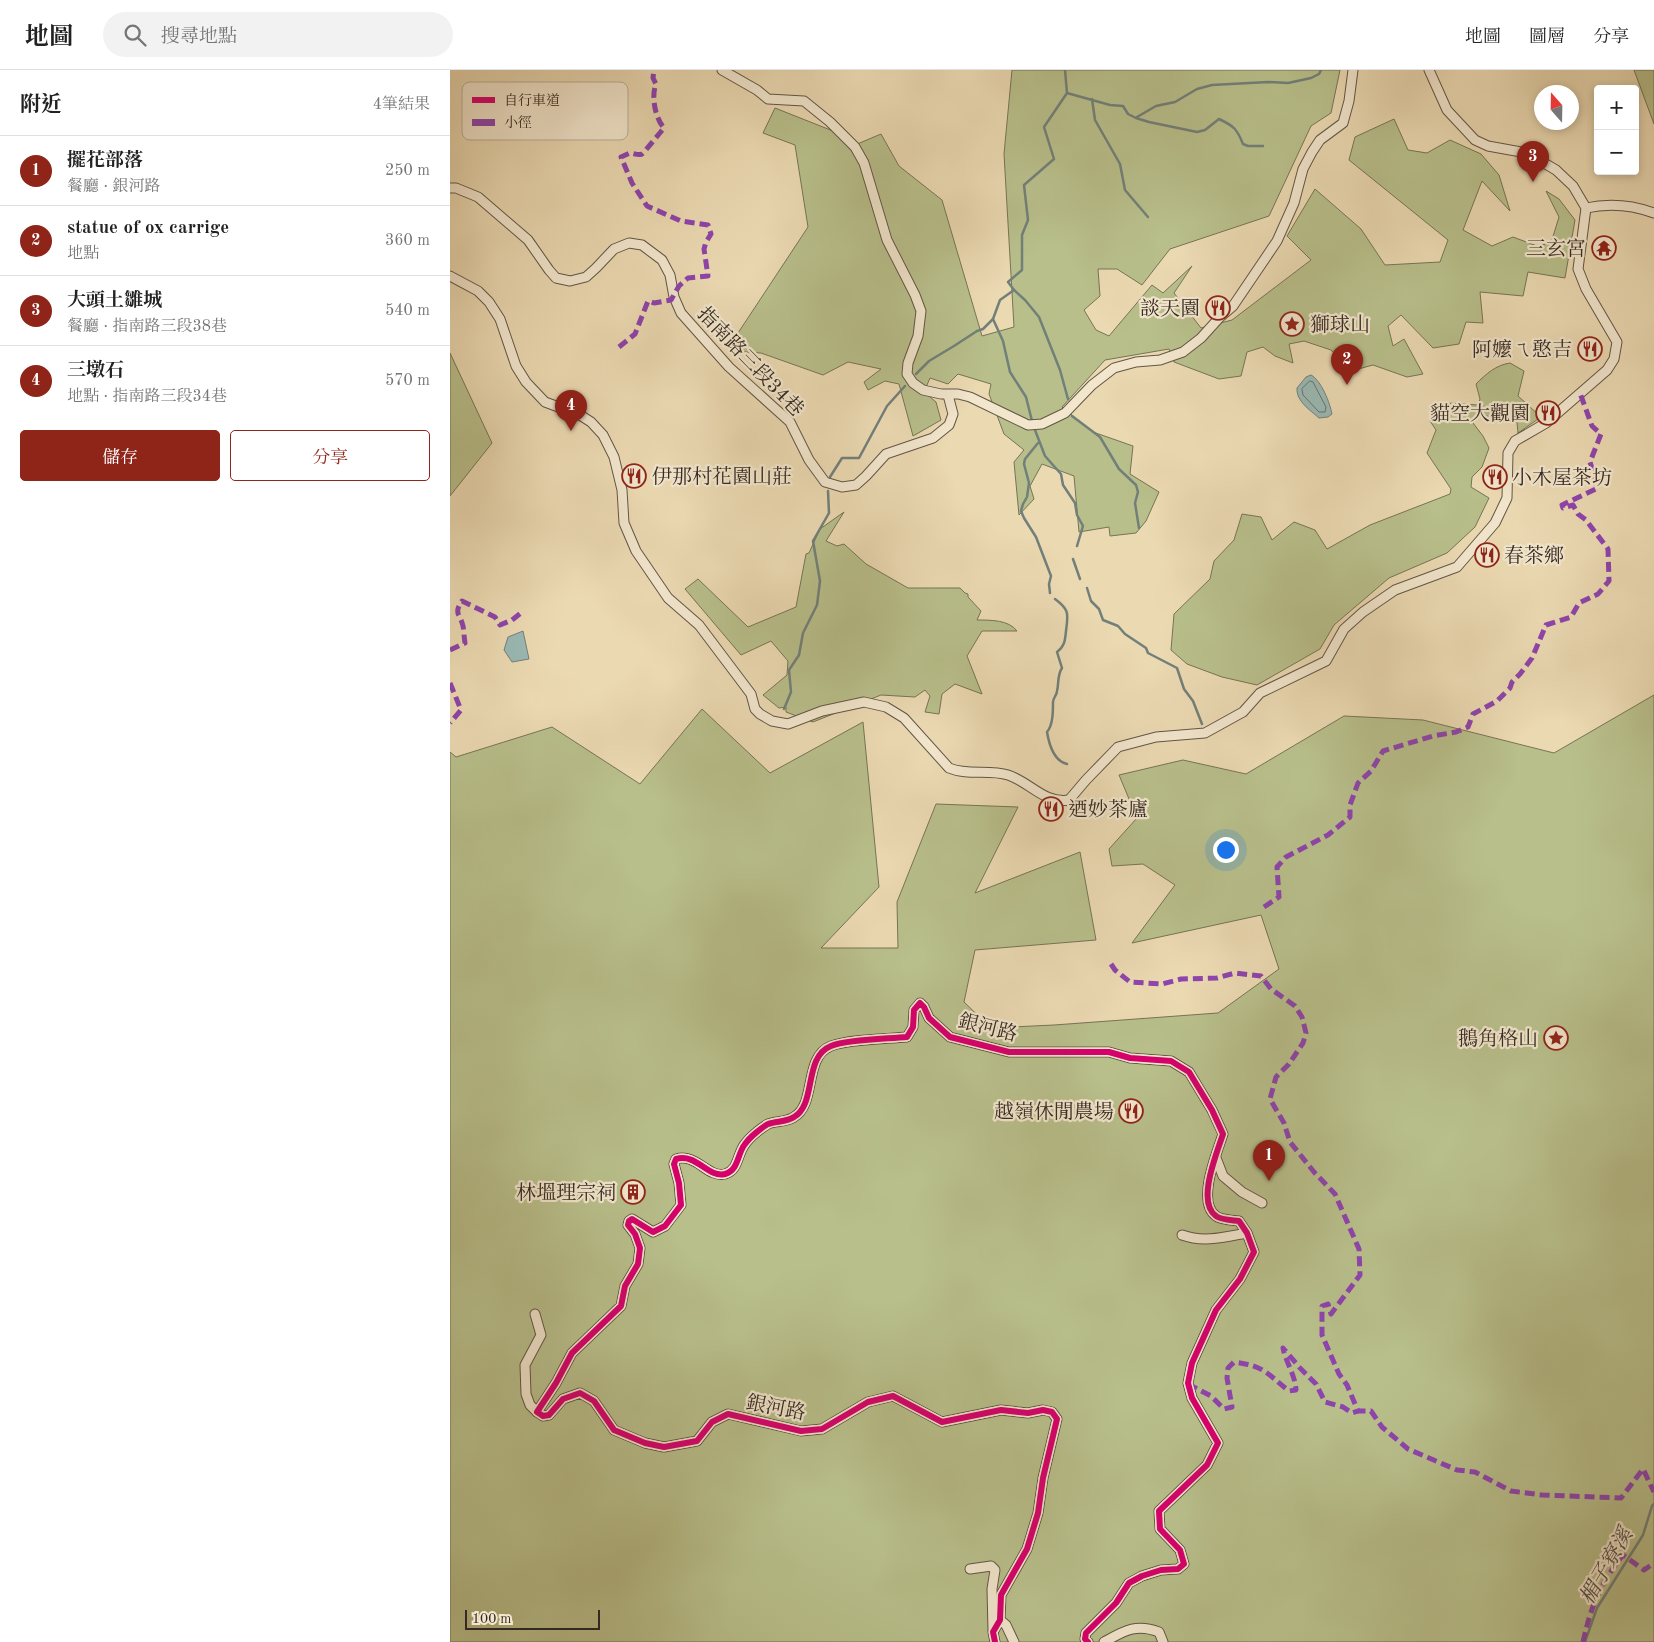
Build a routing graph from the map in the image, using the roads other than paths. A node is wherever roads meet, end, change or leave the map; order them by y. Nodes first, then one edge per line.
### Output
1 (722, 70) edge
2 (1353, 70) edge
3 (1429, 70) edge
4 (450, 188) edge
5 (1586, 208) junction
6 (1654, 213) edge
7 (450, 276) edge
8 (948, 395) junction
9 (1216, 1158) junction
10 (1262, 1203) dead end
11 (1247, 1233) junction
12 (1182, 1235) dead end
13 (535, 1314) dead end
14 (537, 1412) junction
15 (970, 1569) dead end
16 (1000, 1620) junction
17 (993, 1632) junction
18 (995, 1642) edge
19 (1014, 1642) edge
20 (1088, 1642) edge
21 (1104, 1642) edge
22 (1163, 1642) edge

1 - 8 street
2 - 8 street
3 - 5 street
4 - 8 street, 指南路三段34巷
5 - 6 street
5 - 7 street
9 - 10 street
9 - 11 street, 銀河路
9 - 14 street, 銀河路
11 - 12 street
11 - 20 street
13 - 14 street
14 - 16 street, 銀河路
15 - 17 street
16 - 17 street, 銀河路
16 - 19 street
17 - 18 street
21 - 22 street

